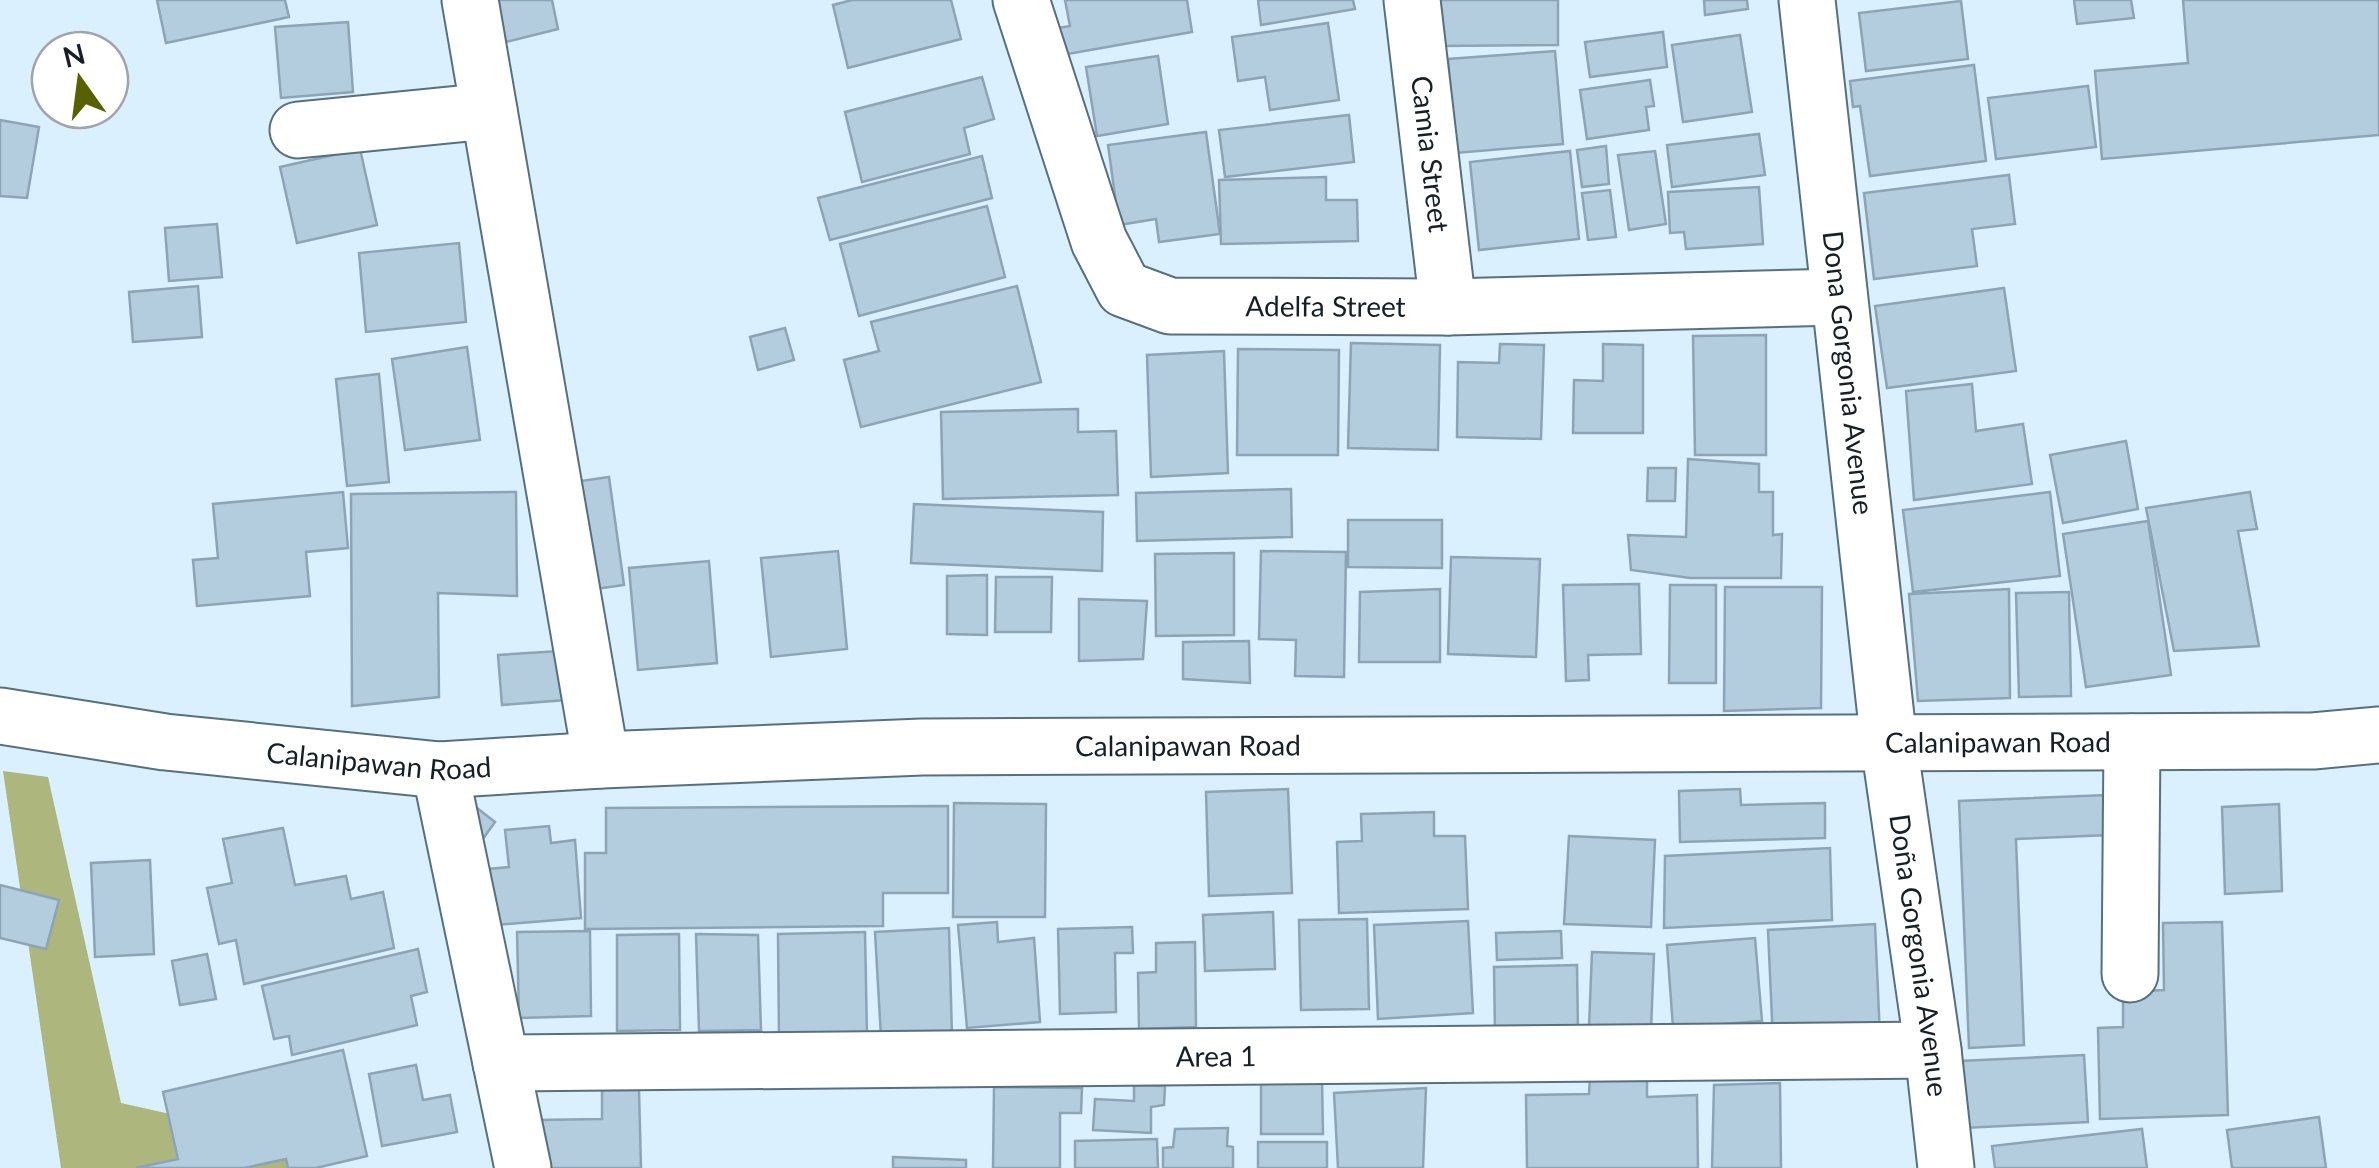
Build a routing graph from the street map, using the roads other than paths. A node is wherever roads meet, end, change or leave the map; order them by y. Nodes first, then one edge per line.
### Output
1 (470, 0) edge
2 (1021, 0) edge
3 (1412, 0) edge
4 (1807, 0) edge
5 (489, 111) junction
6 (298, 130) dead end
7 (1839, 297) junction
8 (1448, 306) junction
9 (0, 716) edge
10 (2379, 735) edge
11 (2132, 742) junction
12 (1889, 744) junction
13 (601, 760) junction
14 (440, 770) junction
15 (2130, 974) dead end
16 (1933, 1050) junction
17 (501, 1063) junction
18 (523, 1168) edge
19 (1946, 1168) edge

1 - 5 street
2 - 8 street, Adelfa Street
3 - 8 street, Camia Street
4 - 7 street, Dona Gorgonia Avenue
5 - 6 street
5 - 13 street
7 - 8 street, Adelfa Street
7 - 12 street, Dona Gorgonia Avenue
9 - 14 street, Calanipawan Road
10 - 11 street, Calanipawan Road
11 - 12 street, Calanipawan Road
11 - 15 street
12 - 13 street, Calanipawan Road
12 - 16 street, Doña Gorgonia Avenue
13 - 14 street, Calanipawan Road
14 - 17 street
16 - 17 street, Area 1
16 - 19 street, Doña Gorgonia Avenue
17 - 18 street

